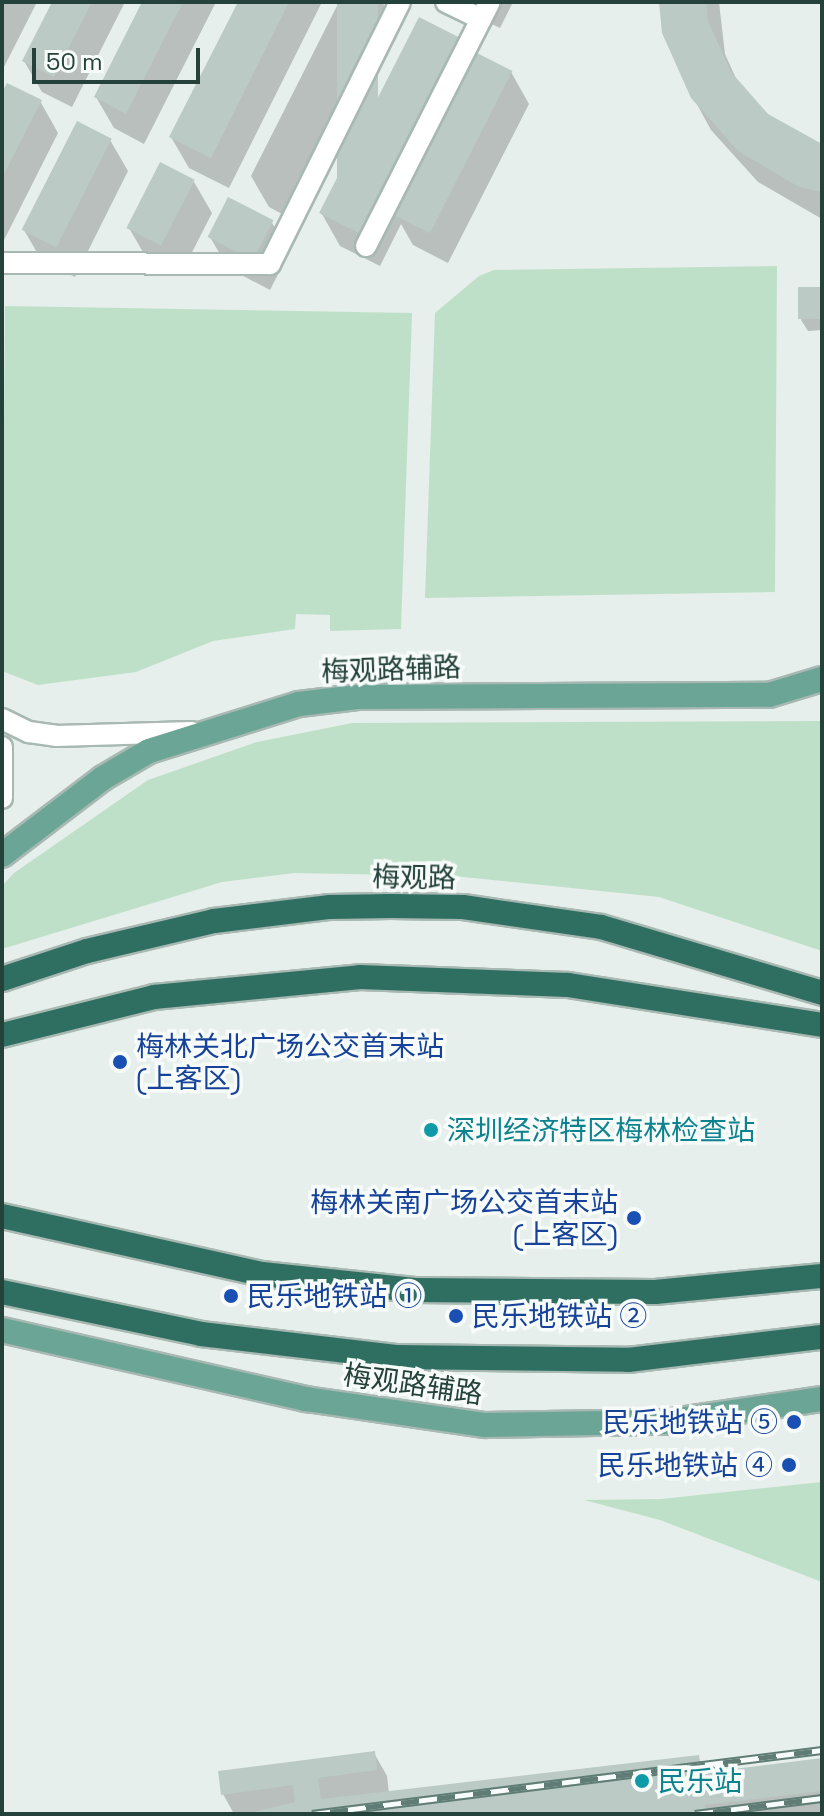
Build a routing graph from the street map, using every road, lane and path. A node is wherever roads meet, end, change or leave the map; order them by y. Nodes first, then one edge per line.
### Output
1 (400, 2) edge
2 (446, 2) edge
3 (485, 11) edge
4 (366, 246) dead end
5 (2, 263) edge
6 (822, 679) edge
7 (2, 719) edge
8 (200, 731) junction
9 (2, 747) edge
10 (2, 798) edge
11 (2, 855) edge
12 (2, 979) edge
13 (822, 993) edge
14 (822, 1025) edge
15 (2, 1035) edge
16 (2, 1216) edge
17 (822, 1276) edge
18 (2, 1292) edge
19 (2, 1330) edge
20 (822, 1337) edge
21 (822, 1399) edge

1 - 5 street
2 - 3 street
3 - 4 street
6 - 8 main road, 梅观路辅路
7 - 8 street
8 - 11 main road, 梅观路辅路
9 - 10 street
12 - 13 highway, 梅观路
14 - 15 highway
16 - 17 highway
18 - 20 highway
19 - 21 main road, 梅观路辅路

